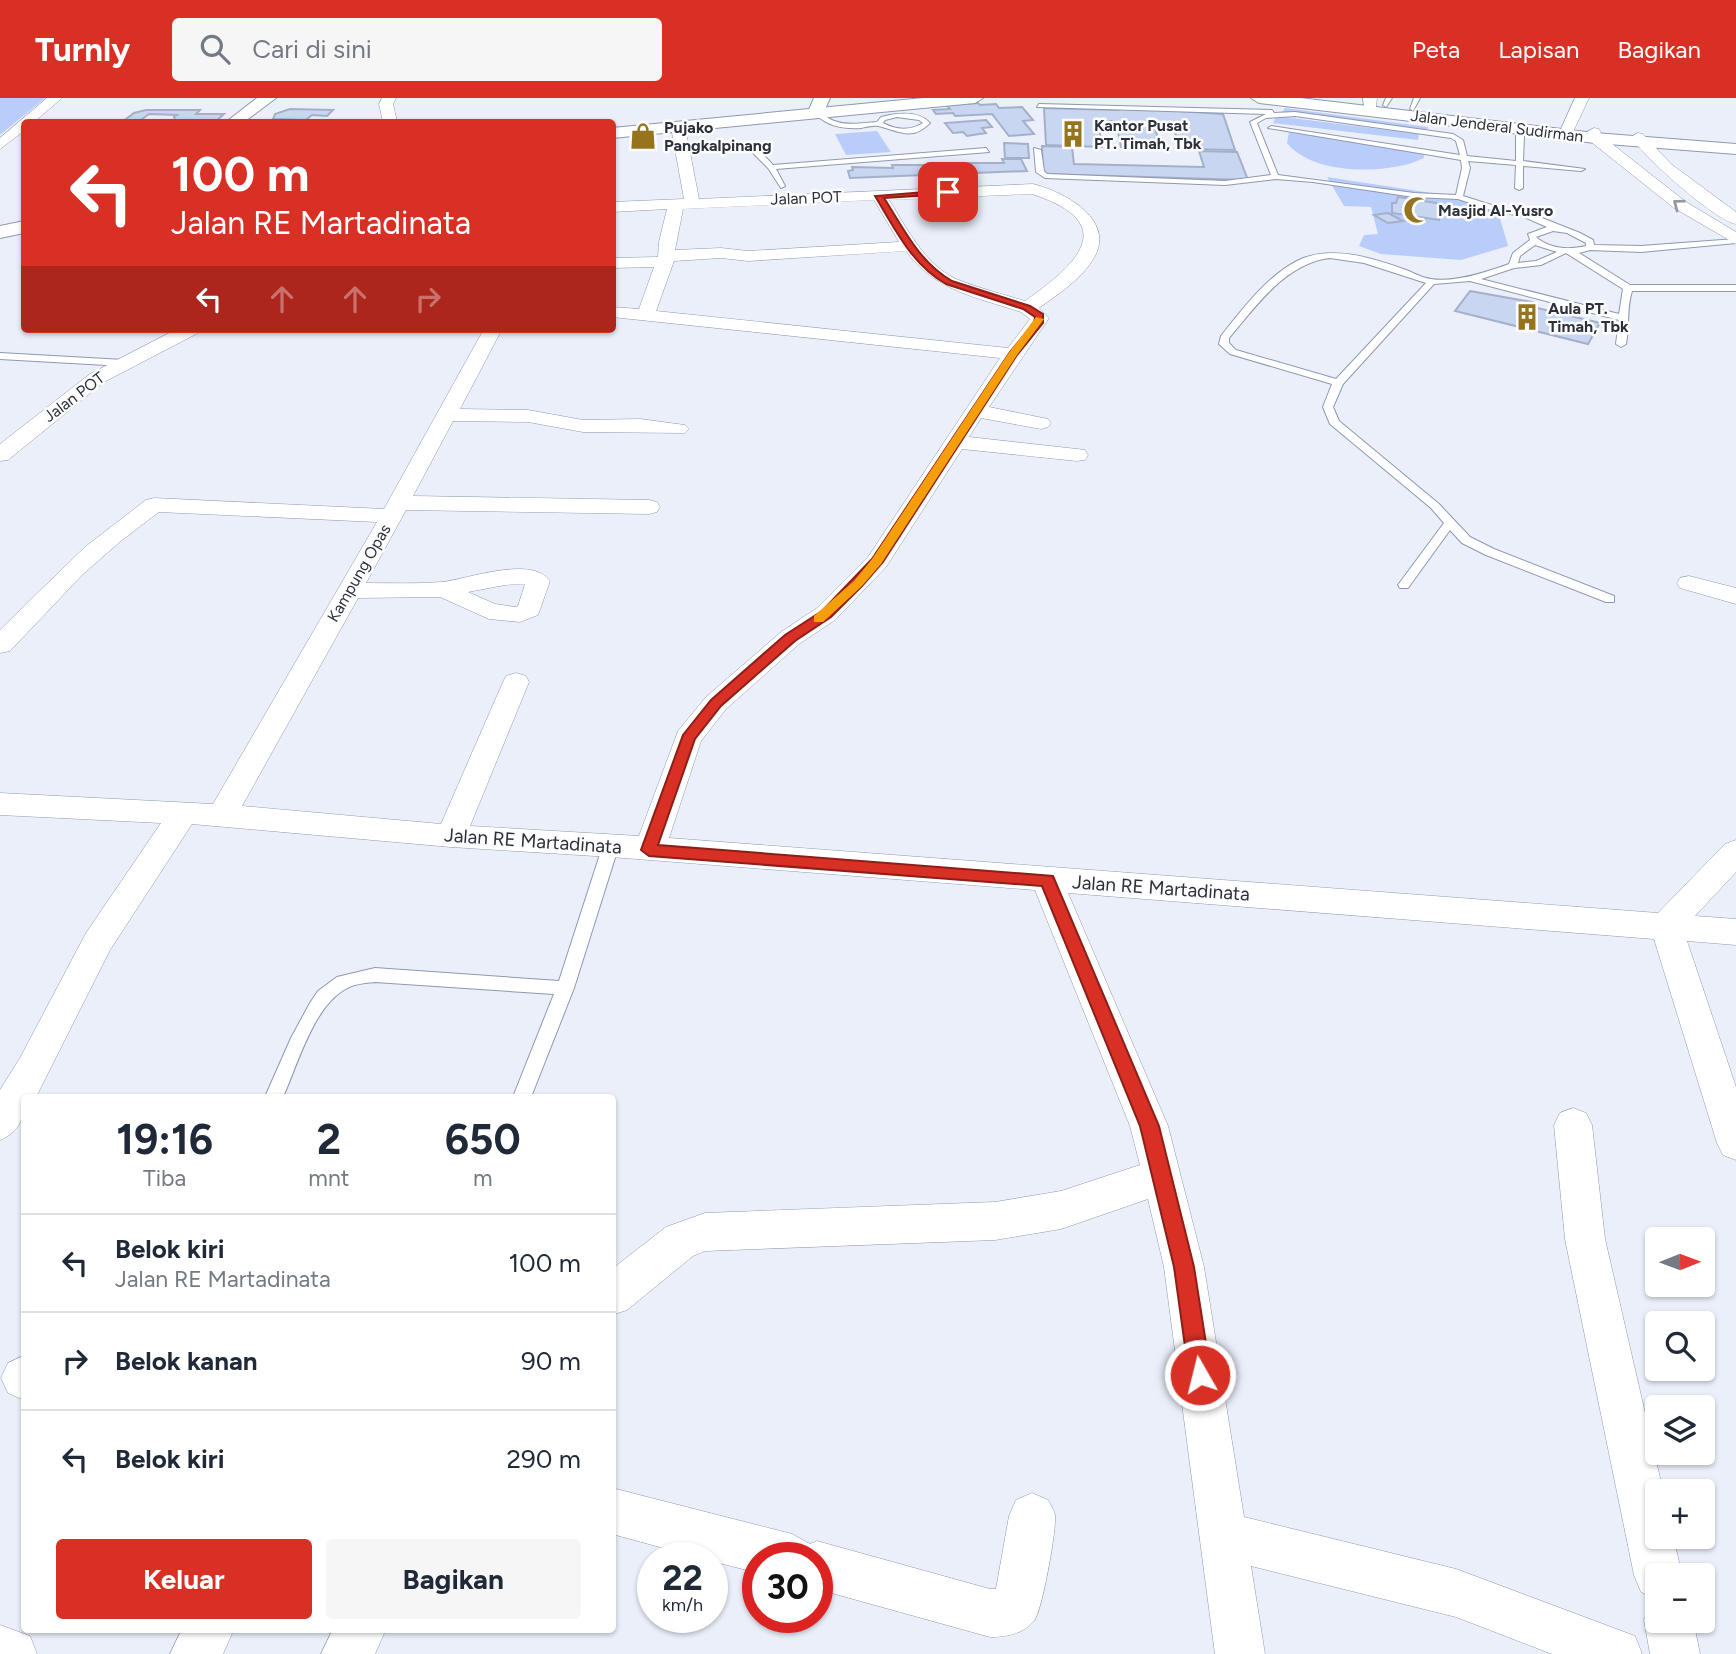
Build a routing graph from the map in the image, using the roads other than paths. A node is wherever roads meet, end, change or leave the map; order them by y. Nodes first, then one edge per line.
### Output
1 (55, 98) edge
2 (268, 98) edge
3 (388, 98) edge
4 (906, 98) edge
5 (975, 98) edge
6 (1259, 98) edge
7 (1327, 98) edge
8 (1582, 98) edge
9 (1377, 103) edge
10 (1415, 103) edge
11 (819, 106) edge
12 (1039, 106) dead end
13 (1295, 114) junction
14 (30, 119) edge
15 (238, 119) edge
16 (390, 119) edge
17 (879, 124) junction
18 (21, 127) edge
19 (678, 127) junction
20 (1271, 128) junction
21 (1568, 129) junction
22 (616, 131) edge
23 (616, 131) edge
24 (895, 131) junction
25 (1594, 135) junction
26 (1520, 136) dead end
27 (1258, 137) junction
28 (902, 139) dead end
29 (1639, 139) junction
30 (1736, 142) edge
31 (0, 145) edge
32 (909, 147) dead end
33 (1701, 148) junction
34 (1736, 149) edge
35 (986, 150) dead end
36 (1037, 150) dead end
37 (757, 153) dead end
38 (1436, 154) junction
39 (916, 156) junction
40 (1464, 158) junction
41 (1659, 159) junction
42 (1521, 163) junction
43 (771, 167) junction
44 (1581, 169) dead end
45 (1276, 177) junction
46 (781, 186) dead end
47 (1519, 188) dead end
48 (879, 196) junction
49 (1459, 197) junction
50 (684, 203) junction
51 (616, 206) edge
52 (1500, 210) junction
53 (1736, 220) edge
54 (21, 222) edge
55 (1517, 222) dead end
56 (0, 226) edge
57 (1526, 227) dead end
58 (21, 228) edge
59 (1560, 230) junction
60 (0, 232) edge
61 (1733, 235) edge
62 (1534, 236) junction
63 (1584, 237) junction
64 (911, 246) junction
65 (1590, 247) junction
66 (1568, 252) junction
67 (666, 259) junction
68 (616, 263) edge
69 (1513, 266) junction
70 (1469, 278) junction
71 (1431, 282) junction
72 (1628, 288) junction
73 (1736, 288) edge
74 (1027, 307) junction
75 (616, 312) edge
76 (646, 314) junction
77 (1626, 319) junction
78 (183, 333) edge
79 (491, 333) edge
80 (1620, 345) dead end
81 (1013, 354) junction
82 (0, 356) edge
83 (124, 363) junction
84 (1338, 383) junction
85 (976, 411) junction
86 (449, 415) junction
87 (1041, 423) dead end
88 (678, 429) dead end
89 (955, 442) junction
90 (0, 455) edge
91 (1077, 455) dead end
92 (649, 507) dead end
93 (396, 509) junction
94 (1451, 522) junction
95 (1689, 583) dead end
96 (1404, 585) dead end
97 (444, 589) dead end
98 (350, 591) junction
99 (1736, 596) edge
100 (1609, 599) dead end
101 (1, 645) edge
102 (516, 682) dead end
103 (0, 804) edge
104 (184, 813) junction
105 (222, 815) junction
106 (451, 836) junction
107 (611, 845) junction
108 (649, 850) junction
109 (1736, 852) edge
110 (1047, 880) junction
111 (1667, 926) junction
112 (1736, 932) edge
113 (565, 988) junction
114 (275, 1094) edge
115 (523, 1094) edge
116 (0, 1123) edge
117 (1573, 1125) dead end
118 (1736, 1143) edge
119 (1161, 1176) junction
120 (616, 1292) edge
121 (616, 1512) edge
122 (1032, 1516) dead end
123 (1223, 1536) junction
124 (742, 1545) edge
125 (1655, 1563) edge
126 (833, 1569) edge
127 (208, 1633) edge
128 (359, 1633) edge
129 (1671, 1633) edge
130 (0, 1650) edge
131 (12, 1654) edge
132 (195, 1654) edge
133 (346, 1654) edge
134 (1240, 1654) edge
135 (1616, 1654) edge
136 (1675, 1654) edge

1 - 14 street
2 - 15 main road
3 - 16 street
4 - 11 main road
5 - 11 main road
6 - 9 main road, Jalan Jenderal Sudirman
7 - 9 main road, Jalan Jenderal Sudirman
8 - 21 street
9 - 10 main road, Jalan Jenderal Sudirman
9 - 25 main road, Jalan Jenderal Sudirman
10 - 21 main road, Jalan Jenderal Sudirman
11 - 17 lane
11 - 19 main road
11 - 22 main road
12 - 13 lane
13 - 27 lane
13 - 40 lane
17 - 24 lane
17 - 24 lane
18 - 31 street
19 - 23 main road
19 - 50 street
20 - 27 lane
20 - 38 lane
20 - 38 lane
21 - 25 main road, Jalan Jenderal Sudirman
24 - 28 lane
25 - 29 main road, Jalan Jenderal Sudirman
61 -> 25 street
26 - 42 lane
27 - 45 lane
29 - 30 main road, Jalan Jenderal Sudirman
29 - 33 main road, Jalan Jenderal Sudirman
29 - 41 street
32 - 39 lane
33 - 34 main road, Jalan Jenderal Sudirman
33 - 41 main road
35 - 39 lane
36 - 45 lane
37 - 43 lane
38 - 40 lane
39 - 43 lane
40 - 42 lane
40 - 49 lane
41 - 53 street
42 - 44 lane
42 - 47 lane
43 - 46 lane
45 - 49 lane
48 - 50 street, Jalan POT
48 - 64 street
48 - 74 street, Jalan POT
49 - 52 lane
50 - 51 street, Jalan POT
50 - 67 street
52 - 55 lane
52 - 59 lane
54 - 56 main road
57 - 62 lane
58 - 60 main road
59 - 62 lane
59 - 63 lane
61 - 63 lane
61 - 65 lane
62 - 66 lane
62 - 69 lane
63 - 65 lane
64 - 67 street
64 - 74 street
65 - 66 lane
66 - 69 lane
66 - 72 lane
67 - 68 street
67 - 76 street
69 - 70 lane
70 - 71 lane
70 - 77 lane
71 - 84 lane
71 - 84 lane
72 - 73 lane
72 - 77 lane
74 - 81 street
75 - 76 street
76 - 81 street
77 - 80 lane
78 - 83 street, Jalan POT
79 - 86 street, Kampung Opas
81 - 85 street
82 - 83 lane
83 - 90 street, Jalan POT
84 - 94 lane
85 - 87 street
85 - 89 street
86 - 88 street
86 - 93 street, Kampung Opas
89 - 91 street
89 - 108 street
92 - 93 street
93 - 98 street, Kampung Opas
93 - 101 street
94 - 96 lane
94 - 100 lane
95 - 99 street
97 - 98 street
98 - 105 street, Kampung Opas
102 - 106 street
103 - 104 street, Jalan RE Martadinata
104 - 105 street, Jalan RE Martadinata
104 - 116 street
105 - 106 street, Jalan RE Martadinata
106 - 107 street, Jalan RE Martadinata
107 - 108 street, Jalan RE Martadinata
107 - 113 lane
108 - 110 street, Jalan RE Martadinata
109 - 111 street
110 - 111 street, Jalan RE Martadinata
110 - 119 street
111 - 112 street, Jalan RE Martadinata
111 - 118 street
113 - 114 lane
113 - 115 lane
117 - 125 street
119 - 120 street
119 - 123 street
121 - 124 street
122 - 126 street
123 - 134 street
123 - 135 street
127 - 132 street
128 - 133 street
129 - 136 street
130 - 131 street

